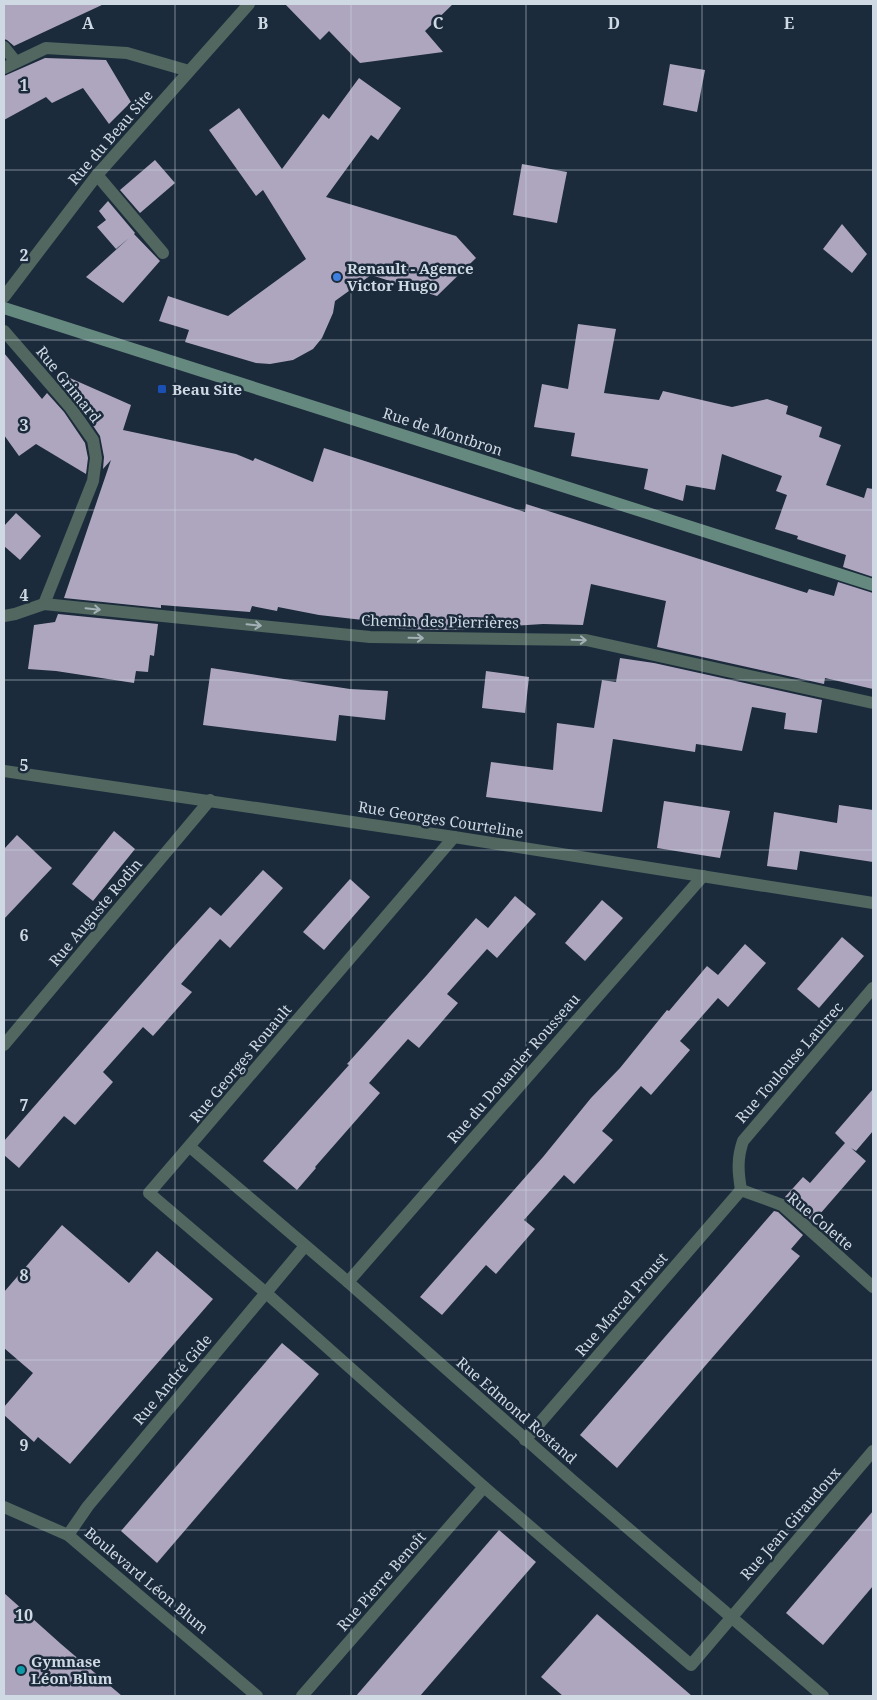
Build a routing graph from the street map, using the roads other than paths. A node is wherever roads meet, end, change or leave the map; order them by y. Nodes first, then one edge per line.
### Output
1 (249, 4) edge
2 (4, 47) edge
3 (16, 62) junction
4 (4, 68) edge
5 (189, 71) junction
6 (97, 175) junction
7 (163, 253) dead end
8 (4, 297) edge
9 (4, 308) edge
10 (4, 331) edge
11 (873, 585) edge
12 (44, 604) junction
13 (4, 616) edge
14 (873, 703) edge
15 (4, 771) edge
16 (210, 800) junction
17 (454, 836) junction
18 (703, 876) junction
19 (873, 904) edge
20 (873, 988) edge
21 (4, 1045) edge
22 (190, 1147) junction
23 (742, 1190) junction
24 (305, 1246) junction
25 (348, 1282) junction
26 (873, 1287) edge
27 (265, 1292) junction
28 (525, 1440) junction
29 (873, 1451) edge
30 (484, 1487) junction
31 (4, 1507) edge
32 (68, 1535) junction
33 (731, 1617) junction
34 (257, 1696) edge
35 (302, 1696) edge
36 (823, 1696) edge

1 - 5 street, Rue du Beau Site
2 - 3 street
3 - 4 street
3 - 5 street
5 - 6 street, Rue du Beau Site
6 - 7 street
6 - 8 street, Rue du Beau Site
9 - 11 main road, Rue de Montbron
10 - 12 street, Rue Grimard
12 - 13 street, Chemin des Pierrières
12 -> 14 street, Chemin des Pierrières
15 - 16 street, Rue Georges Courteline
16 - 17 street, Rue Georges Courteline
16 - 21 street, Rue Auguste Rodin
17 - 18 street, Rue Georges Courteline
17 - 22 street, Rue Georges Rouault
18 - 19 street, Rue Georges Courteline
18 - 25 street, Rue du Douanier Rousseau
20 - 23 street, Rue Toulouse Lautrec
22 - 24 street, Rue Edmond Rostand
22 - 27 street, Rue Georges Rouault
23 - 26 street, Rue Colette
23 - 28 street, Rue Marcel Proust
24 - 25 street, Rue Edmond Rostand
24 - 27 street, Rue André Gide
25 - 28 street, Rue Edmond Rostand
27 - 30 street
27 - 32 street, Rue André Gide
28 - 33 street, Rue Edmond Rostand
29 - 33 street, Rue Jean Giraudoux
30 - 33 street, Rue Jean Giraudoux
30 - 35 street, Rue Pierre Benoît
31 - 32 street, Boulevard Léon Blum
32 - 34 street, Boulevard Léon Blum
33 - 36 street, Rue Edmond Rostand

